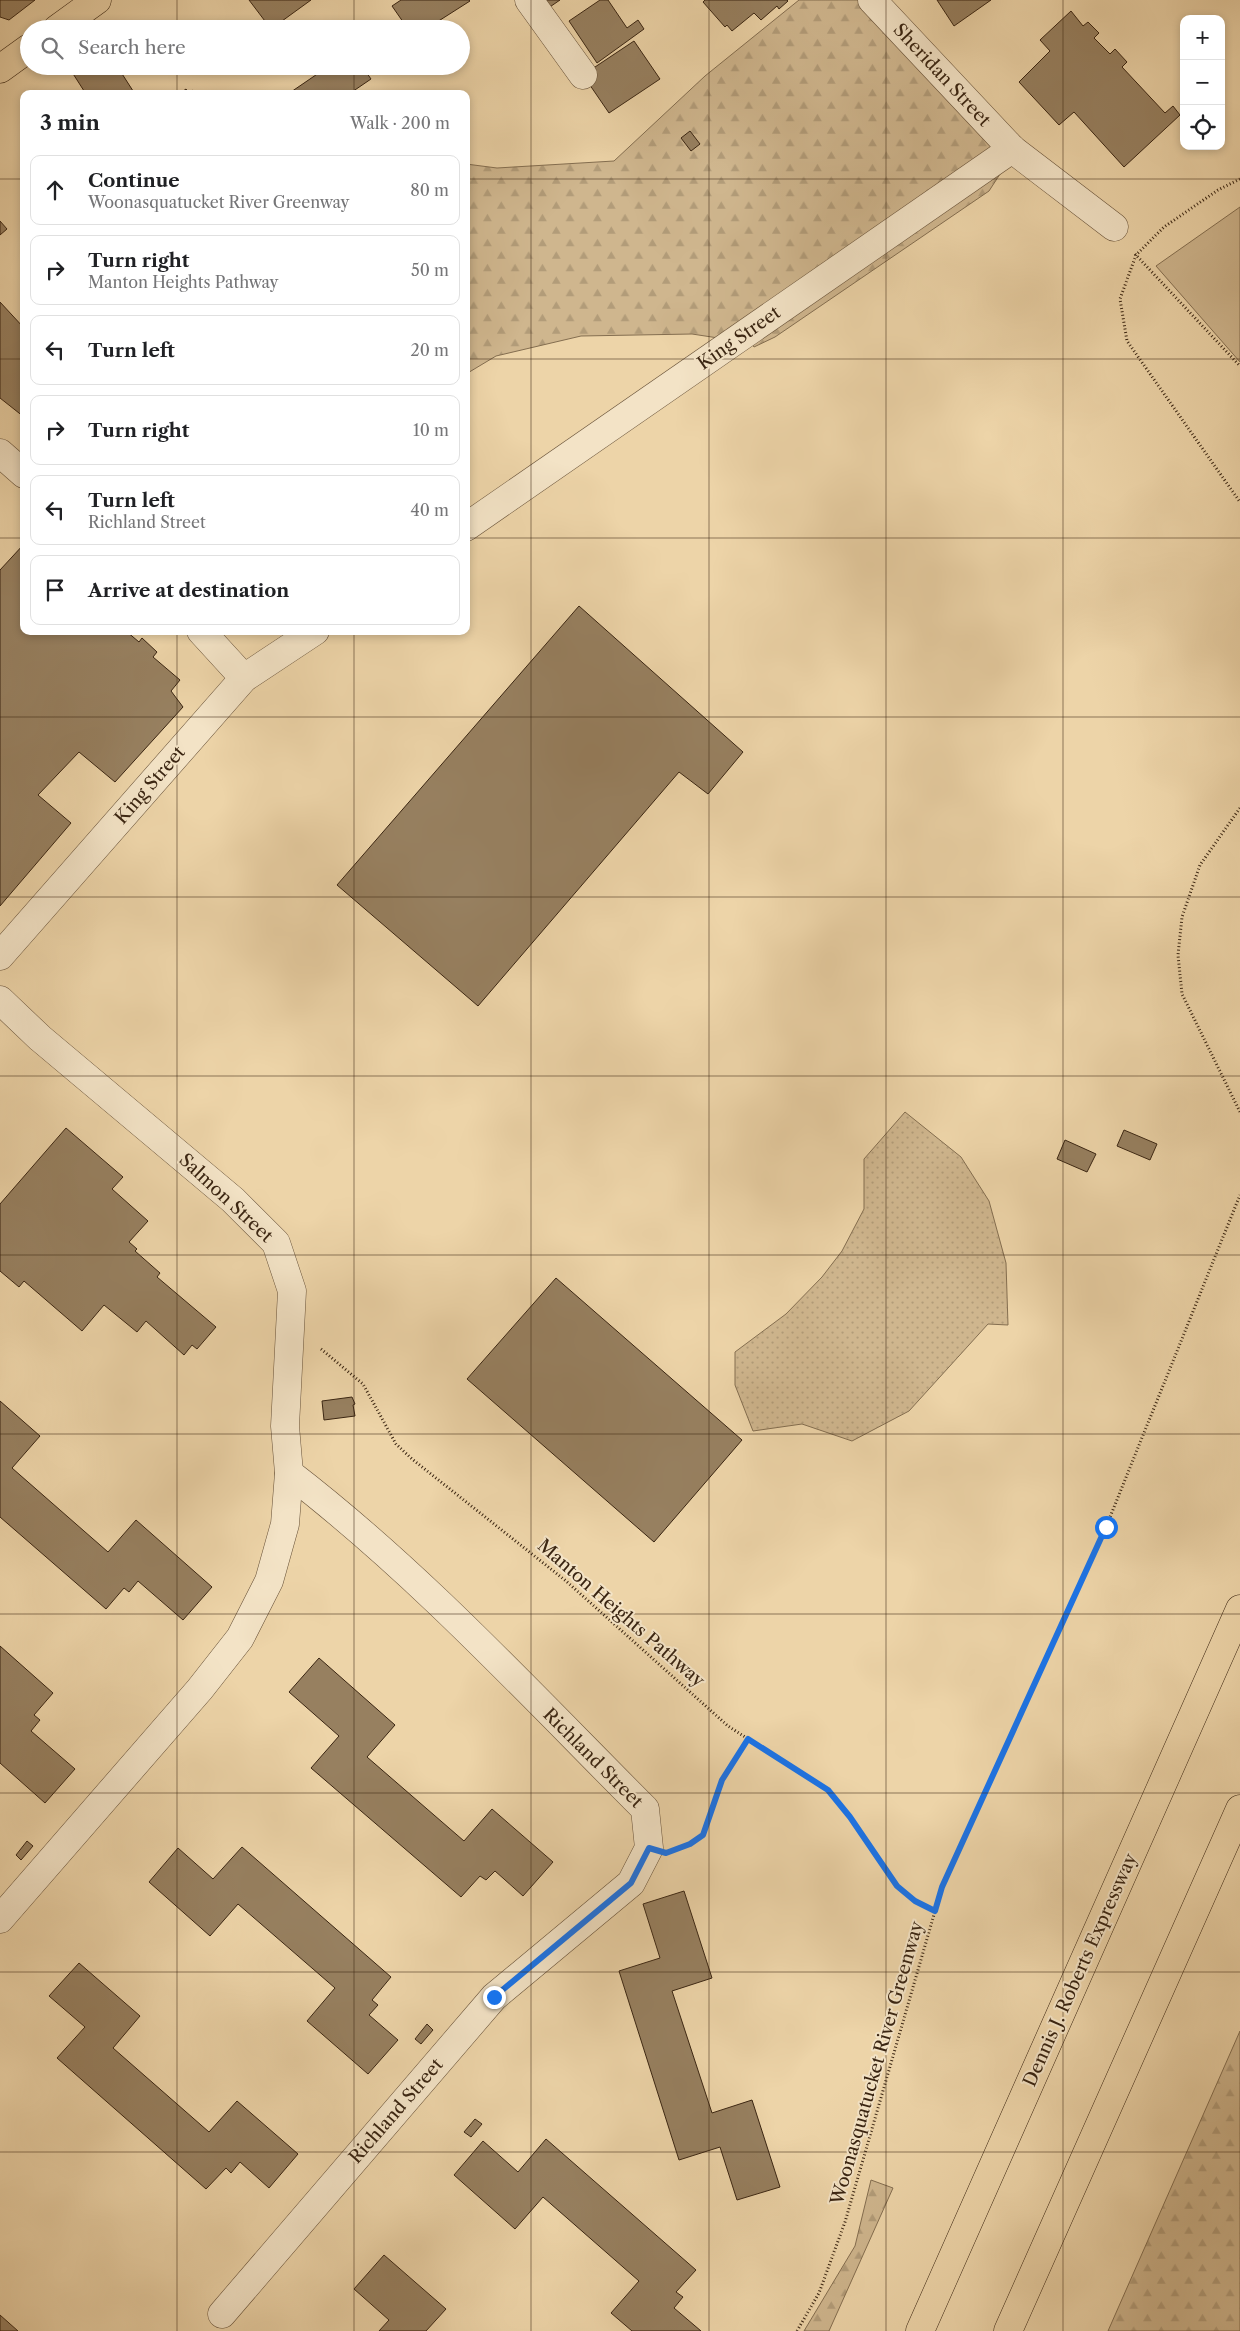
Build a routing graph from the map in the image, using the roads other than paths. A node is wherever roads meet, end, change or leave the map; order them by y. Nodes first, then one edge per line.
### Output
1 (97, 0) edge
2 (529, 0) edge
3 (872, 0) edge
4 (69, 20) edge
5 (20, 55) edge
6 (0, 69) edge
7 (584, 75) dead end
8 (1012, 149) junction
9 (1114, 227) dead end
10 (0, 453) edge
11 (20, 470) edge
12 (470, 524) edge
13 (205, 635) edge
14 (309, 635) edge
15 (244, 678) junction
16 (0, 956) edge
17 (0, 1000) edge
18 (289, 1473) junction
19 (1240, 1609) edge
20 (1240, 1809) edge
21 (0, 1919) edge
22 (222, 2314) dead end
23 (920, 2331) edge
24 (1008, 2331) edge

1 - 4 main road
2 - 7 street
3 - 8 street, Sheridan Street
5 - 6 main road
8 - 9 street, Sheridan Street
8 - 12 street, King Street
10 - 11 street
13 - 15 street
14 - 15 street, King Street
15 - 16 street, King Street
17 - 18 street, Salmon Street
18 - 21 street, Salmon Street
18 - 22 street, Richland Street
19 - 23 main road, Dennis J. Roberts Expressway
20 - 24 main road

